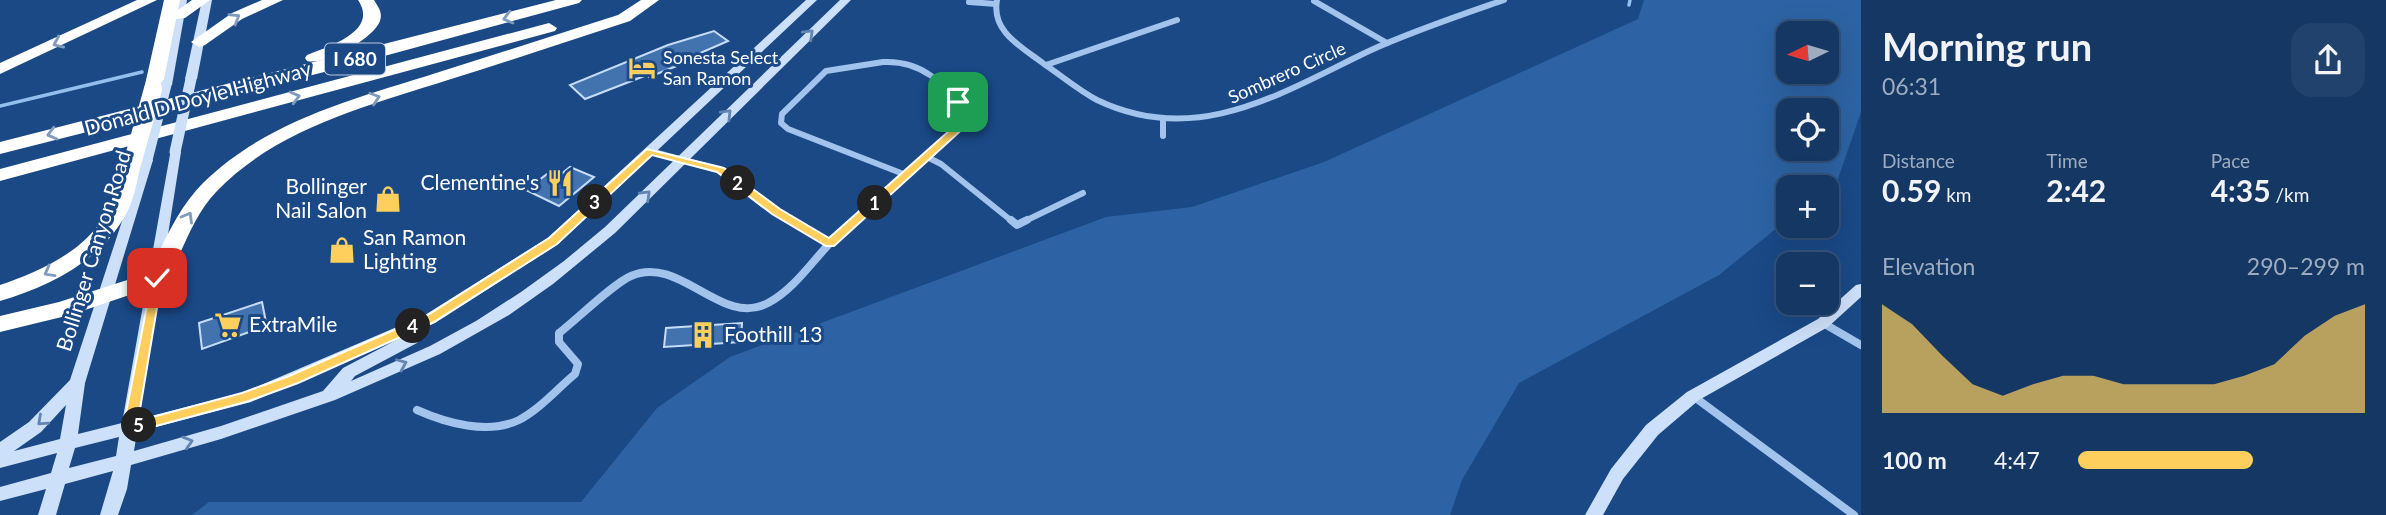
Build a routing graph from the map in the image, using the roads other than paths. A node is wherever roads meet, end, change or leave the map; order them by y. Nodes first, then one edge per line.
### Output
1 (149, 0) edge
2 (205, 0) edge
3 (275, 0) edge
4 (366, 0) edge
5 (574, 0) edge
6 (651, 0) edge
7 (812, 0) edge
8 (846, 0) edge
9 (1504, 0) edge
10 (1314, 1) edge
11 (969, 2) dead end
12 (997, 2) edge
13 (178, 5) edge
14 (1177, 20) dead end
15 (200, 42) junction
16 (1387, 43) junction
17 (1046, 65) junction
18 (0, 69) edge
19 (135, 113) junction
20 (229, 115) junction
21 (1163, 118) junction
22 (1163, 136) dead end
23 (0, 148) edge
24 (650, 152) junction
25 (927, 158) junction
26 (681, 160) junction
27 (140, 162) junction
28 (0, 175) edge
29 (906, 175) junction
30 (0, 188) edge
31 (1083, 193) dead end
32 (830, 243) junction
33 (157, 278) junction
34 (1861, 289) edge
35 (0, 293) edge
36 (105, 296) junction
37 (1823, 323) junction
38 (0, 324) edge
39 (414, 326) junction
40 (1861, 345) edge
41 (77, 383) junction
42 (328, 395) junction
43 (1693, 397) junction
44 (417, 411) dead end
45 (130, 428) junction
46 (68, 443) junction
47 (0, 451) edge
48 (0, 461) edge
49 (123, 462) junction
50 (58, 479) junction
51 (0, 494) edge
52 (47, 515) edge
53 (109, 515) edge
54 (1594, 515) edge
55 (1854, 515) edge

1 -> 18 highway
2 - 13 highway
2 - 15 main road
15 -> 3 highway
4 - 19 highway
5 -> 19 highway, Donald D Doyle Highway / I 680
20 -> 6 highway, Donald D Doyle Highway / I 680
33 -> 6 highway
7 - 24 main road
26 -> 8 main road
9 - 16 street, Sombrero Circle
10 - 16 street
11 - 12 street
12 - 17 street, Sombrero Circle
13 - 27 highway, bridge
14 - 17 street
15 - 33 main road, bridge
16 - 21 street, Sombrero Circle
17 - 21 street, Sombrero Circle
19 -> 23 highway, Donald D Doyle Highway / I 680
20 - 28 highway, Donald D Doyle Highway / I 680
20 - 30 highway
21 - 22 street
24 - 26 street
24 - 39 main road
25 - 29 street
25 - 29 street
25 - 31 street
26 - 32 street
42 -> 26 main road
27 -> 35 highway
27 - 36 main road, Bollinger Canyon Road
29 - 32 street
32 - 44 street
33 - 36 highway
33 - 45 main road
34 - 37 main road
36 - 38 highway
36 - 41 main road, Bollinger Canyon Road
37 - 40 street
37 - 43 main road
39 - 42 main road
39 - 45 main road
41 - 46 main road, Bollinger Canyon Road
41 -> 47 main road
49 -> 42 main road
43 - 54 main road
43 - 55 street
45 - 46 main road
45 - 49 main road
46 - 48 main road
46 - 50 main road, Bollinger Canyon Road
49 - 50 main road
49 - 53 main road
50 - 51 main road
50 - 52 main road, Bollinger Canyon Road

